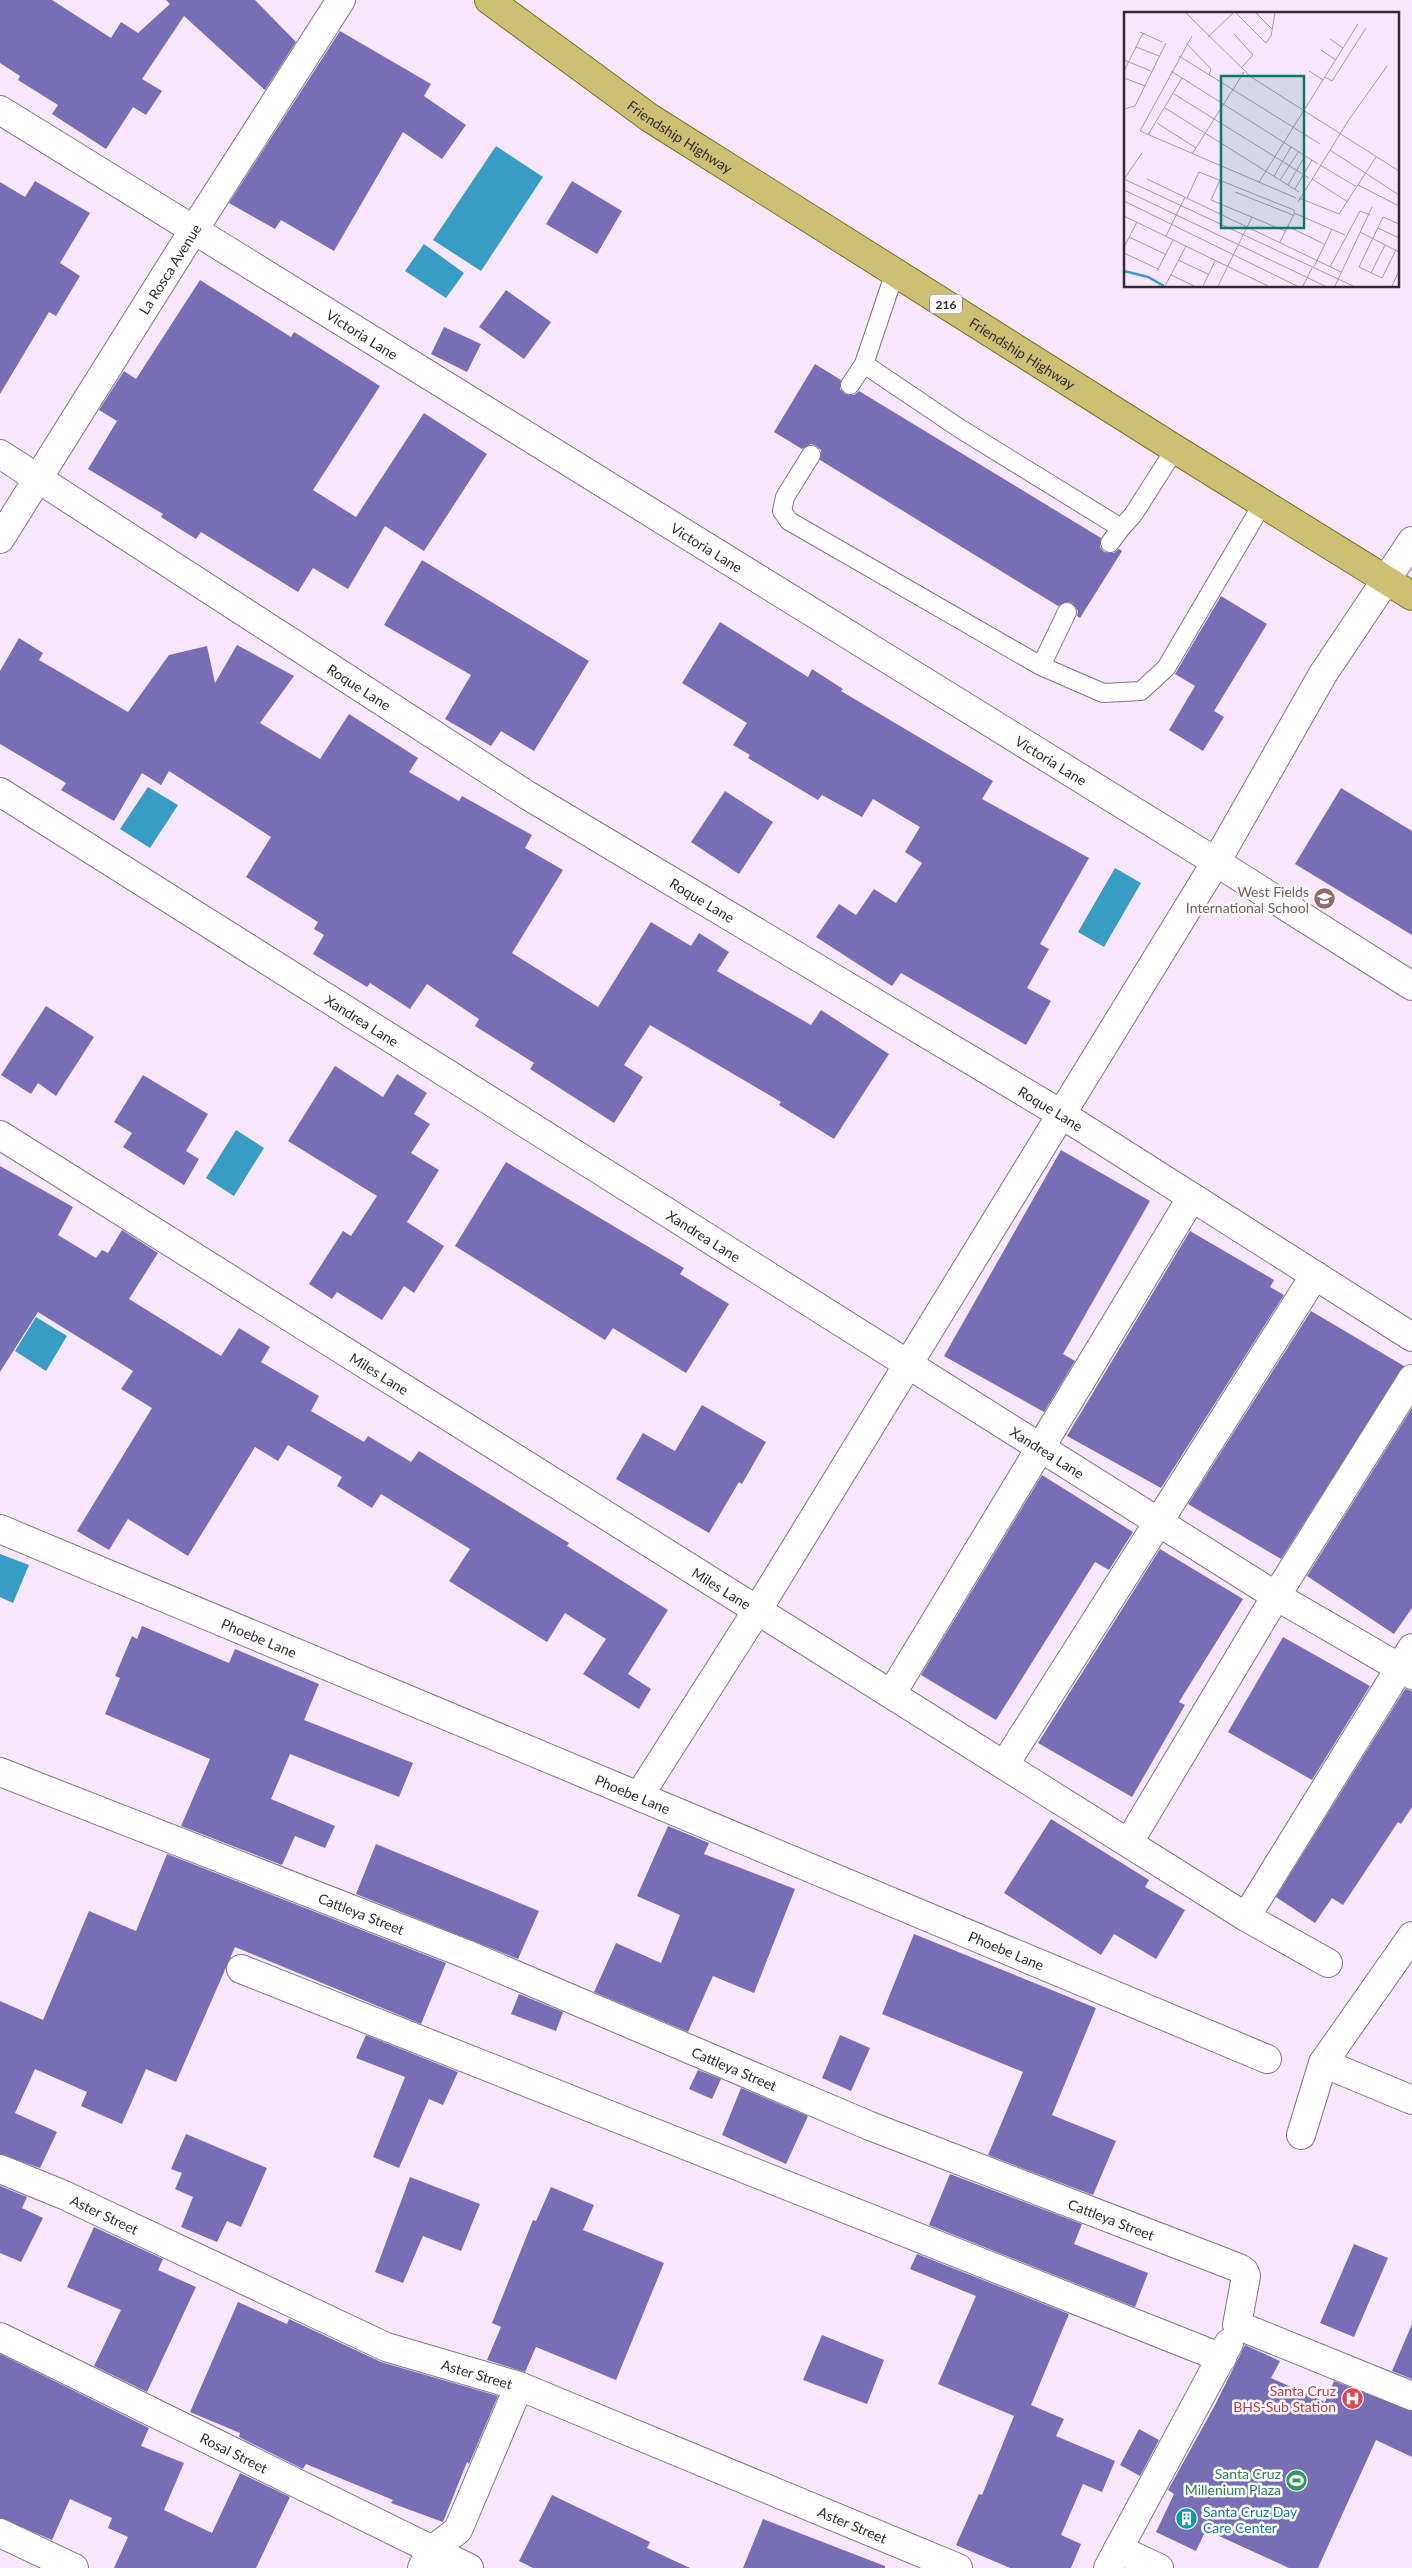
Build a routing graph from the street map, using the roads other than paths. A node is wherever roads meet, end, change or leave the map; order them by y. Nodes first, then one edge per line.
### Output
1 (341, 0) edge
2 (497, 3) edge
3 (0, 110) edge
4 (193, 231) junction
5 (895, 272) junction
6 (864, 364) junction
7 (850, 385) dead end
8 (1175, 449) junction
9 (0, 454) edge
10 (812, 454) dead end
11 (38, 478) junction
12 (1263, 503) junction
13 (1121, 528) junction
14 (0, 539) edge
15 (1412, 541) edge
16 (1110, 543) dead end
17 (1386, 579) junction
18 (1412, 596) edge
19 (1067, 612) dead end
20 (1041, 666) junction
21 (0, 792) edge
22 (1216, 862) junction
23 (1412, 986) edge
24 (1061, 1114) junction
25 (0, 1135) edge
26 (1192, 1198) junction
27 (1315, 1276) junction
28 (1412, 1337) edge
29 (907, 1365) junction
30 (1412, 1379) edge
31 (1039, 1448) junction
32 (1157, 1521) junction
33 (0, 1529) edge
34 (1276, 1596) junction
35 (758, 1609) junction
36 (1408, 1663) edge
37 (892, 1694) junction
38 (1005, 1764) junction
39 (0, 1772) edge
40 (639, 1796) junction
41 (1129, 1842) junction
42 (1246, 1917) junction
43 (1412, 1936) edge
44 (1328, 1963) dead end
45 (241, 1969) dead end
46 (1267, 2059) dead end
47 (1323, 2063) junction
48 (1412, 2100) edge
49 (1301, 2135) dead end
50 (0, 2168) edge
51 (1237, 2325) junction
52 (0, 2337) edge
53 (1222, 2358) junction
54 (519, 2386) junction
55 (1412, 2396) edge
56 (0, 2533) edge
57 (1113, 2558) edge
58 (427, 2559) edge
59 (74, 2568) edge
60 (469, 2568) edge
61 (958, 2568) edge
62 (1158, 2568) edge

1 - 4 street, La Rosca Avenue
2 - 5 main road, Friendship Highway / 216
3 - 4 street, Victoria Lane
4 - 11 street, La Rosca Avenue
4 - 22 street, Victoria Lane
5 - 6 lane
5 - 8 main road, Friendship Highway / 216
6 - 7 lane
6 - 13 lane
8 - 12 main road, Friendship Highway / 216
8 - 13 lane
9 - 11 street, Roque Lane
10 - 20 lane
11 - 14 street, La Rosca Avenue
11 - 24 street, Roque Lane
12 - 17 main road, Friendship Highway / 216
12 - 20 lane
13 - 16 lane
15 - 17 street
17 - 18 main road, Friendship Highway / 216
17 - 22 street
19 - 20 lane
21 - 29 street, Xandrea Lane
22 - 23 street, Victoria Lane
22 - 24 street
24 - 26 street, Roque Lane
24 - 29 street
25 - 35 street, Miles Lane
26 - 27 street, Roque Lane
26 - 31 street
27 - 28 street, Roque Lane
27 - 32 street
29 - 31 street, Xandrea Lane
29 - 35 street
30 - 34 street
31 - 32 street, Xandrea Lane
31 - 37 street
32 - 34 street, Xandrea Lane
32 - 38 street
33 - 40 street, Phoebe Lane
34 - 36 street, Xandrea Lane
34 - 41 street
35 - 37 street, Miles Lane
35 - 40 street
36 - 42 street
37 - 38 street, Miles Lane
38 - 41 street, Miles Lane
39 - 51 street, Cattleya Street
40 - 46 street, Phoebe Lane
41 - 42 street, Miles Lane
42 - 44 street, Miles Lane
43 - 47 street
45 - 53 street
47 - 48 street
47 - 49 street
50 - 54 street, Aster Street
51 - 53 street
51 - 55 street
52 - 58 street, Rosal Street
53 - 57 street
54 - 58 street
54 - 61 street, Aster Street
56 - 59 street
57 - 62 street
58 - 60 street, Rosal Street

